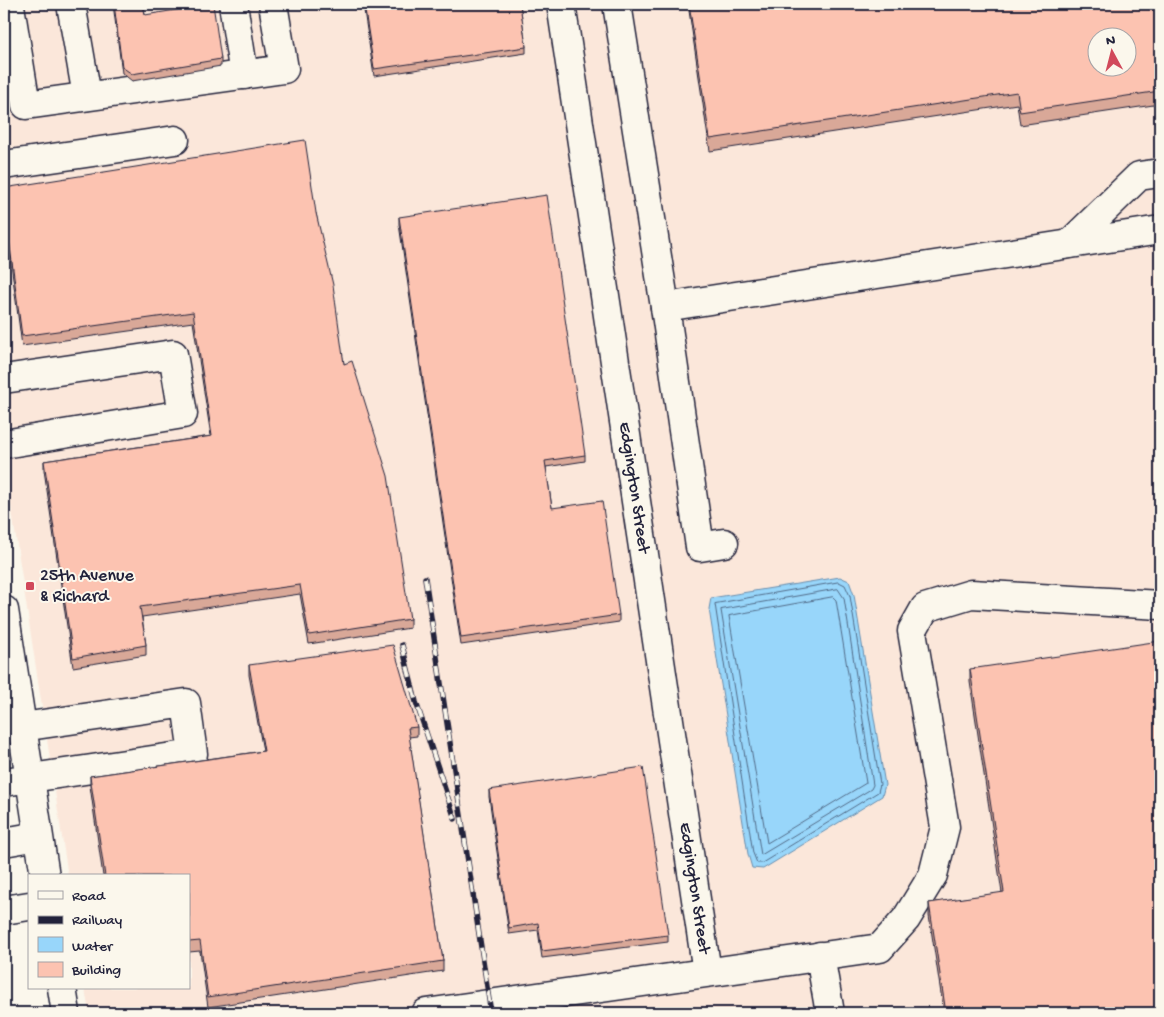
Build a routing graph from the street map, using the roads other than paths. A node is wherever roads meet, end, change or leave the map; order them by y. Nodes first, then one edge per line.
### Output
1 (71, 4) edge
2 (233, 4) edge
3 (273, 4) edge
4 (561, 4) edge
5 (617, 4) edge
6 (12, 5) edge
7 (244, 74) junction
8 (87, 96) junction
9 (175, 140) dead end
10 (4, 165) edge
11 (1160, 173) edge
12 (1160, 230) edge
13 (1069, 244) junction
14 (665, 307) junction
15 (4, 378) edge
16 (4, 444) edge
17 (724, 544) dead end
18 (1160, 605) edge
19 (4, 612) edge
20 (22, 727) junction
21 (17, 780) edge
22 (38, 836) junction
23 (4, 842) edge
24 (45, 874) edge
25 (28, 906) edge
26 (4, 910) edge
27 (820, 956) junction
28 (707, 972) junction
29 (62, 990) edge
30 (440, 1012) edge
31 (66, 1013) edge
32 (830, 1013) edge

1 - 8 street
2 - 7 street
3 - 7 street
4 - 28 street, Edgington Street
5 - 14 street
6 - 8 street
7 - 8 street
9 - 10 street
11 - 13 street
12 - 13 street
13 - 14 street
14 - 17 street
15 - 16 street
18 - 27 street
19 - 20 street
20 - 21 street
20 - 21 street
21 - 22 street
22 - 23 street
22 - 24 street
25 - 26 street
27 - 28 street
27 - 32 street
28 - 30 street
29 - 31 street

